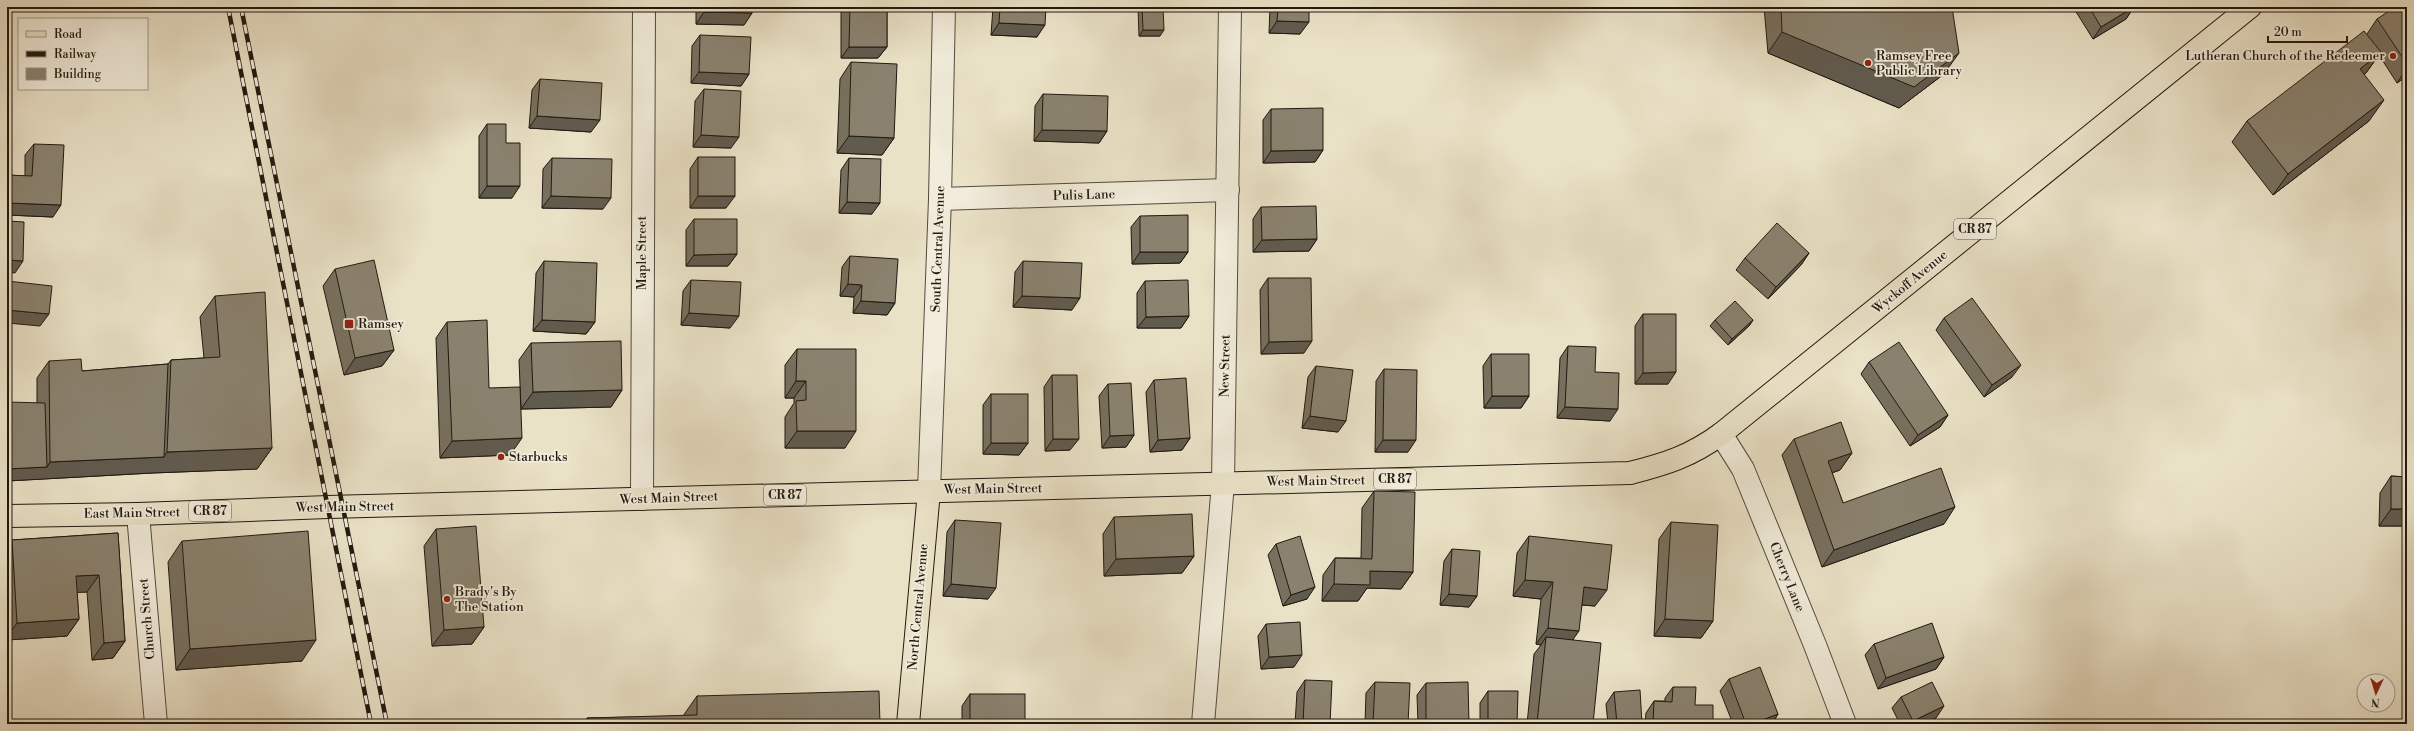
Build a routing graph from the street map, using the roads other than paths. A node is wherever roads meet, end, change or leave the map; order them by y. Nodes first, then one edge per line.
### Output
1 (644, 7) edge
2 (944, 7) edge
3 (1230, 7) edge
4 (2250, 7) edge
5 (1228, 190) junction
6 (940, 199) junction
7 (1721, 434) junction
8 (1700, 450) joint
9 (1223, 483) junction
10 (929, 491) junction
11 (642, 499) junction
12 (281, 509) joint
13 (138, 514) junction
14 (7, 516) edge
15 (156, 724) edge
16 (908, 724) edge
17 (1203, 724) edge
18 (1845, 724) edge

1 - 11 street, Maple Street
2 - 6 street, South Central Avenue
3 - 5 street, New Street
4 - 7 main road, Wyckoff Avenue / CR 87
5 - 6 street, Pulis Lane
5 - 9 street, New Street
6 - 10 street, South Central Avenue
7 - 8 main road, Wyckoff Avenue / CR 87
7 - 18 street, Cherry Lane
8 - 9 main road, West Main Street / CR 87
9 - 10 main road, West Main Street / CR 87
9 - 17 street, New Street
10 - 11 main road, West Main Street / CR 87
10 - 16 main road, North Central Avenue
11 - 12 main road, West Main Street / CR 87
12 - 13 main road, East Main Street / CR 87
13 - 14 main road, East Main Street / CR 87
13 - 15 street, Church Street

